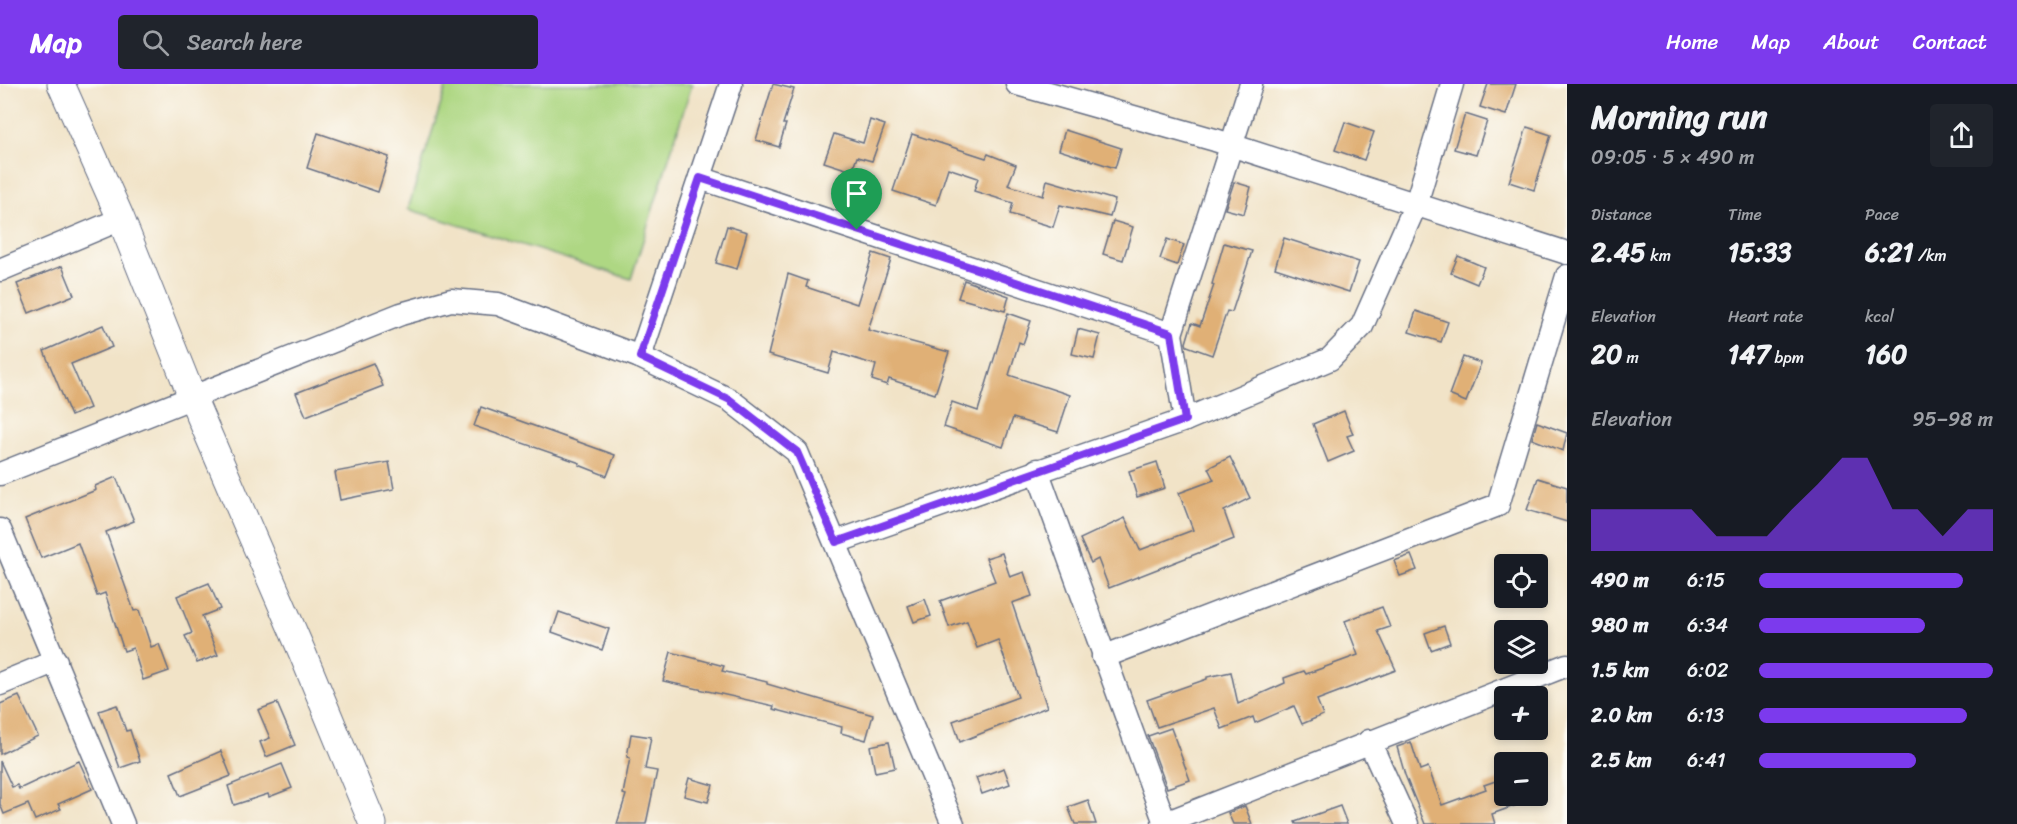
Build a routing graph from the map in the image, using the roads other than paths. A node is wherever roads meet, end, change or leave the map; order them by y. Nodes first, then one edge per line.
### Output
1 (61, 84) edge
2 (731, 84) edge
3 (1017, 84) edge
4 (1251, 84) edge
5 (1452, 84) edge
6 (1232, 145) junction
7 (700, 178) junction
8 (1416, 204) junction
9 (121, 219) junction
10 (1567, 253) edge
11 (0, 270) edge
12 (1567, 276) edge
13 (1171, 333) junction
14 (640, 357) junction
15 (192, 397) junction
16 (1185, 420) junction
17 (1037, 470) junction
18 (0, 474) edge
19 (0, 530) edge
20 (836, 542) junction
21 (1102, 657) junction
22 (57, 661) junction
23 (1567, 665) edge
24 (0, 684) edge
25 (1369, 741) junction
26 (123, 824) edge
27 (373, 824) edge
28 (953, 824) edge
29 (1164, 824) edge
30 (1407, 824) edge

1 - 9 street
2 - 7 street
3 - 6 street
4 - 6 street
5 - 8 street
6 - 8 street
6 - 13 street
7 - 13 street
7 - 14 street
8 - 10 street
8 - 16 street
9 - 11 street
9 - 15 street
12 - 21 street
13 - 16 street
14 - 15 street
14 - 20 street
15 - 18 street
15 - 27 street
16 - 17 street
17 - 20 street
17 - 21 street
19 - 22 street
20 - 28 street
21 - 29 street
22 - 24 street
22 - 26 street
23 - 25 street
25 - 29 street
25 - 30 street

